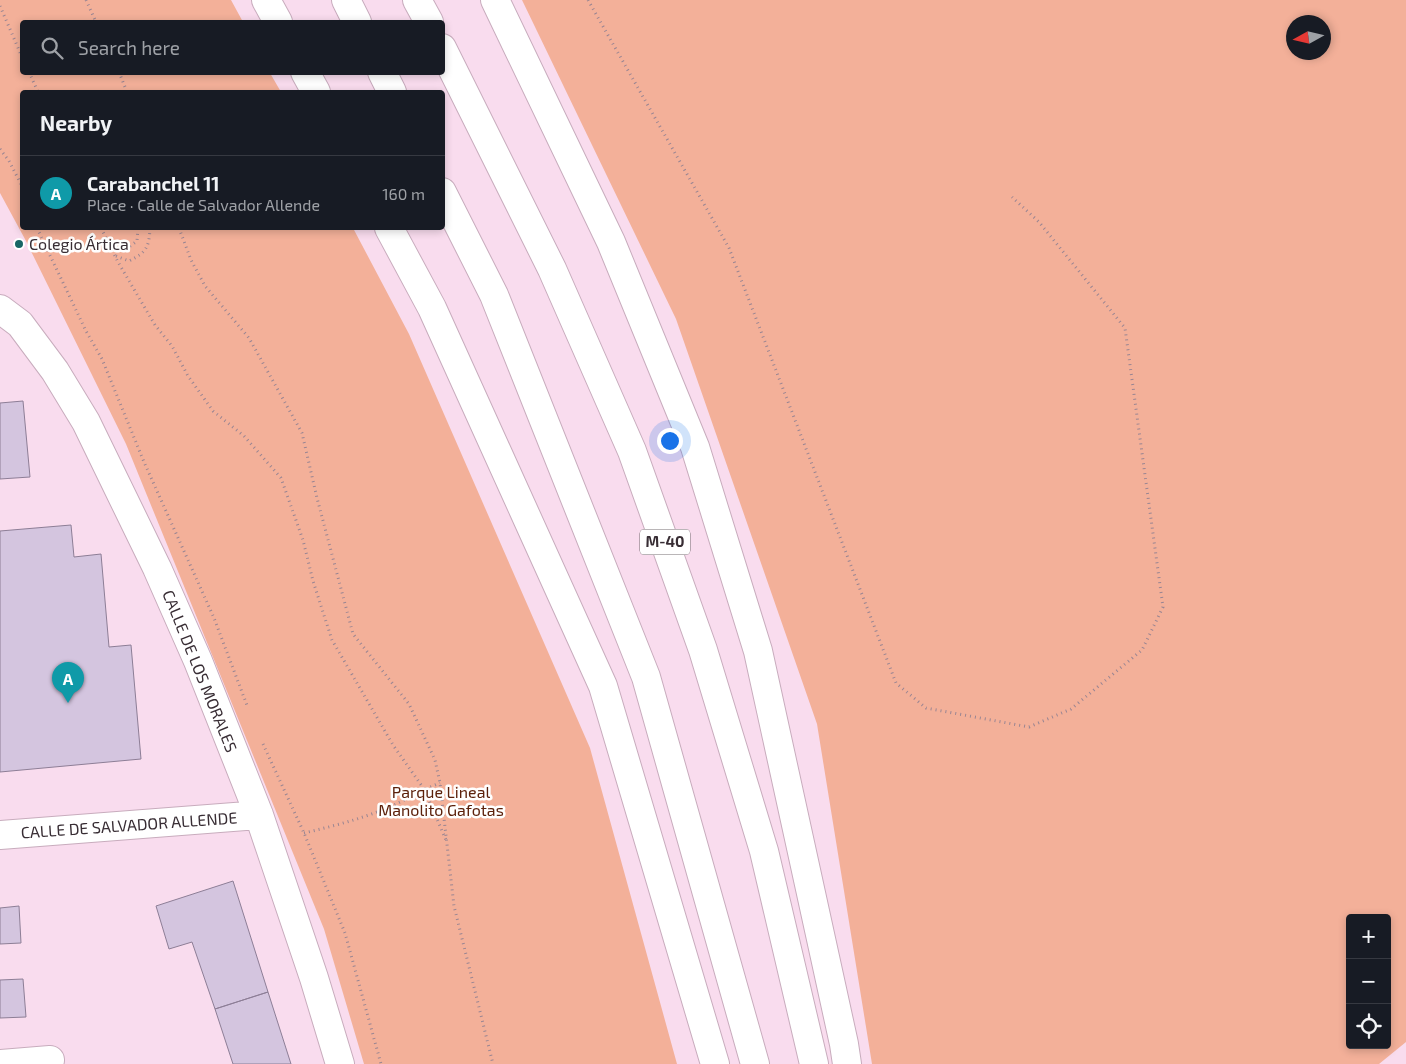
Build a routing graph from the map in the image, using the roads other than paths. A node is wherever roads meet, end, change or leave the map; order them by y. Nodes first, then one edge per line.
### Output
1 (266, 0) edge
2 (346, 0) edge
3 (417, 0) edge
4 (495, 0) edge
5 (277, 20) edge
6 (356, 20) edge
7 (429, 20) edge
8 (445, 54) edge
9 (307, 75) edge
10 (384, 75) edge
11 (315, 90) edge
12 (391, 90) edge
13 (445, 198) edge
14 (389, 230) edge
15 (0, 308) edge
16 (258, 815) junction
17 (0, 835) edge
18 (50, 1060) dead end
19 (1, 1064) edge
20 (340, 1064) edge
21 (715, 1064) edge
22 (755, 1064) edge
23 (814, 1064) edge
24 (847, 1064) edge

1 - 5 main road
2 - 6 main road
3 - 7 main road
4 - 24 main road
8 - 23 main road, M-40
9 - 11 main road
10 - 12 main road
13 - 22 main road
14 - 21 main road
15 - 16 main road, CALLE DE LOS MORALES
16 - 17 main road, CALLE DE SALVADOR ALLENDE
16 - 20 main road, CALLE DE LOS MORALES
18 - 19 main road

